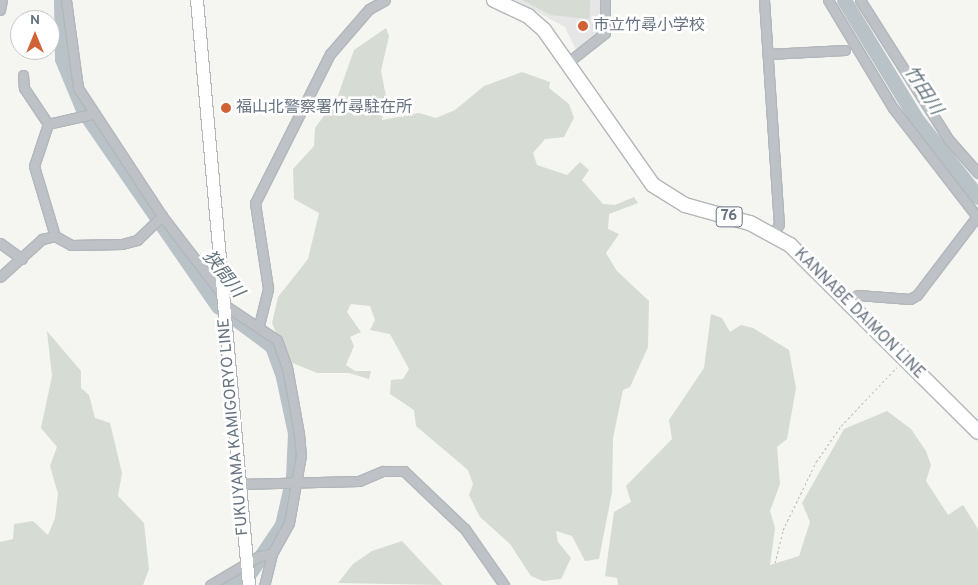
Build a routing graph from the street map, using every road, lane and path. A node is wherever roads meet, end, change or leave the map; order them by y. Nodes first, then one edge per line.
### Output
1 (2, 0) edge
2 (66, 0) edge
3 (197, 0) edge
4 (385, 0) edge
5 (494, 0) edge
6 (605, 0) edge
7 (764, 0) edge
8 (828, 0) edge
9 (860, 0) edge
10 (0, 10) edge
11 (845, 50) dead end
12 (768, 54) junction
13 (567, 63) junction
14 (23, 75) dead end
15 (87, 116) junction
16 (48, 124) junction
17 (978, 173) edge
18 (977, 216) edge
19 (159, 219) junction
20 (774, 233) junction
21 (55, 236) junction
22 (0, 243) edge
23 (22, 259) junction
24 (0, 277) edge
25 (848, 300) junction
26 (223, 305) junction
27 (259, 325) junction
28 (904, 361) junction
29 (978, 432) edge
30 (293, 482) junction
31 (238, 484) junction
32 (272, 554) junction
33 (775, 563) dead end
34 (247, 575) edge
35 (210, 585) edge
36 (264, 585) edge
37 (504, 585) edge

1 - 10 street
2 - 15 street
3 - 26 main road, FUKUYAMA KAMIGORYO LINE
4 - 27 street
5 - 13 main road, KANNABE DAIMON LINE / 76
6 - 13 street
7 - 12 street
8 - 18 street
9 - 17 street
11 - 12 street
12 - 20 street
13 - 20 main road, KANNABE DAIMON LINE / 76
14 - 16 street
15 - 16 street
15 - 19 street
16 - 21 street
18 - 25 street
19 - 21 street
19 - 26 street
20 - 25 main road, KANNABE DAIMON LINE / 76
21 - 23 street
22 - 23 street
23 - 24 street
25 - 28 main road, KANNABE DAIMON LINE / 76
26 - 27 street
26 - 31 main road, FUKUYAMA KAMIGORYO LINE
27 - 30 street
28 - 29 main road, KANNABE DAIMON LINE / 76
28 - 33 path
30 - 31 street
30 - 32 street
30 - 37 street
31 - 34 main road, FUKUYAMA KAMIGORYO LINE
32 - 34 street
32 - 36 street
34 - 35 street

